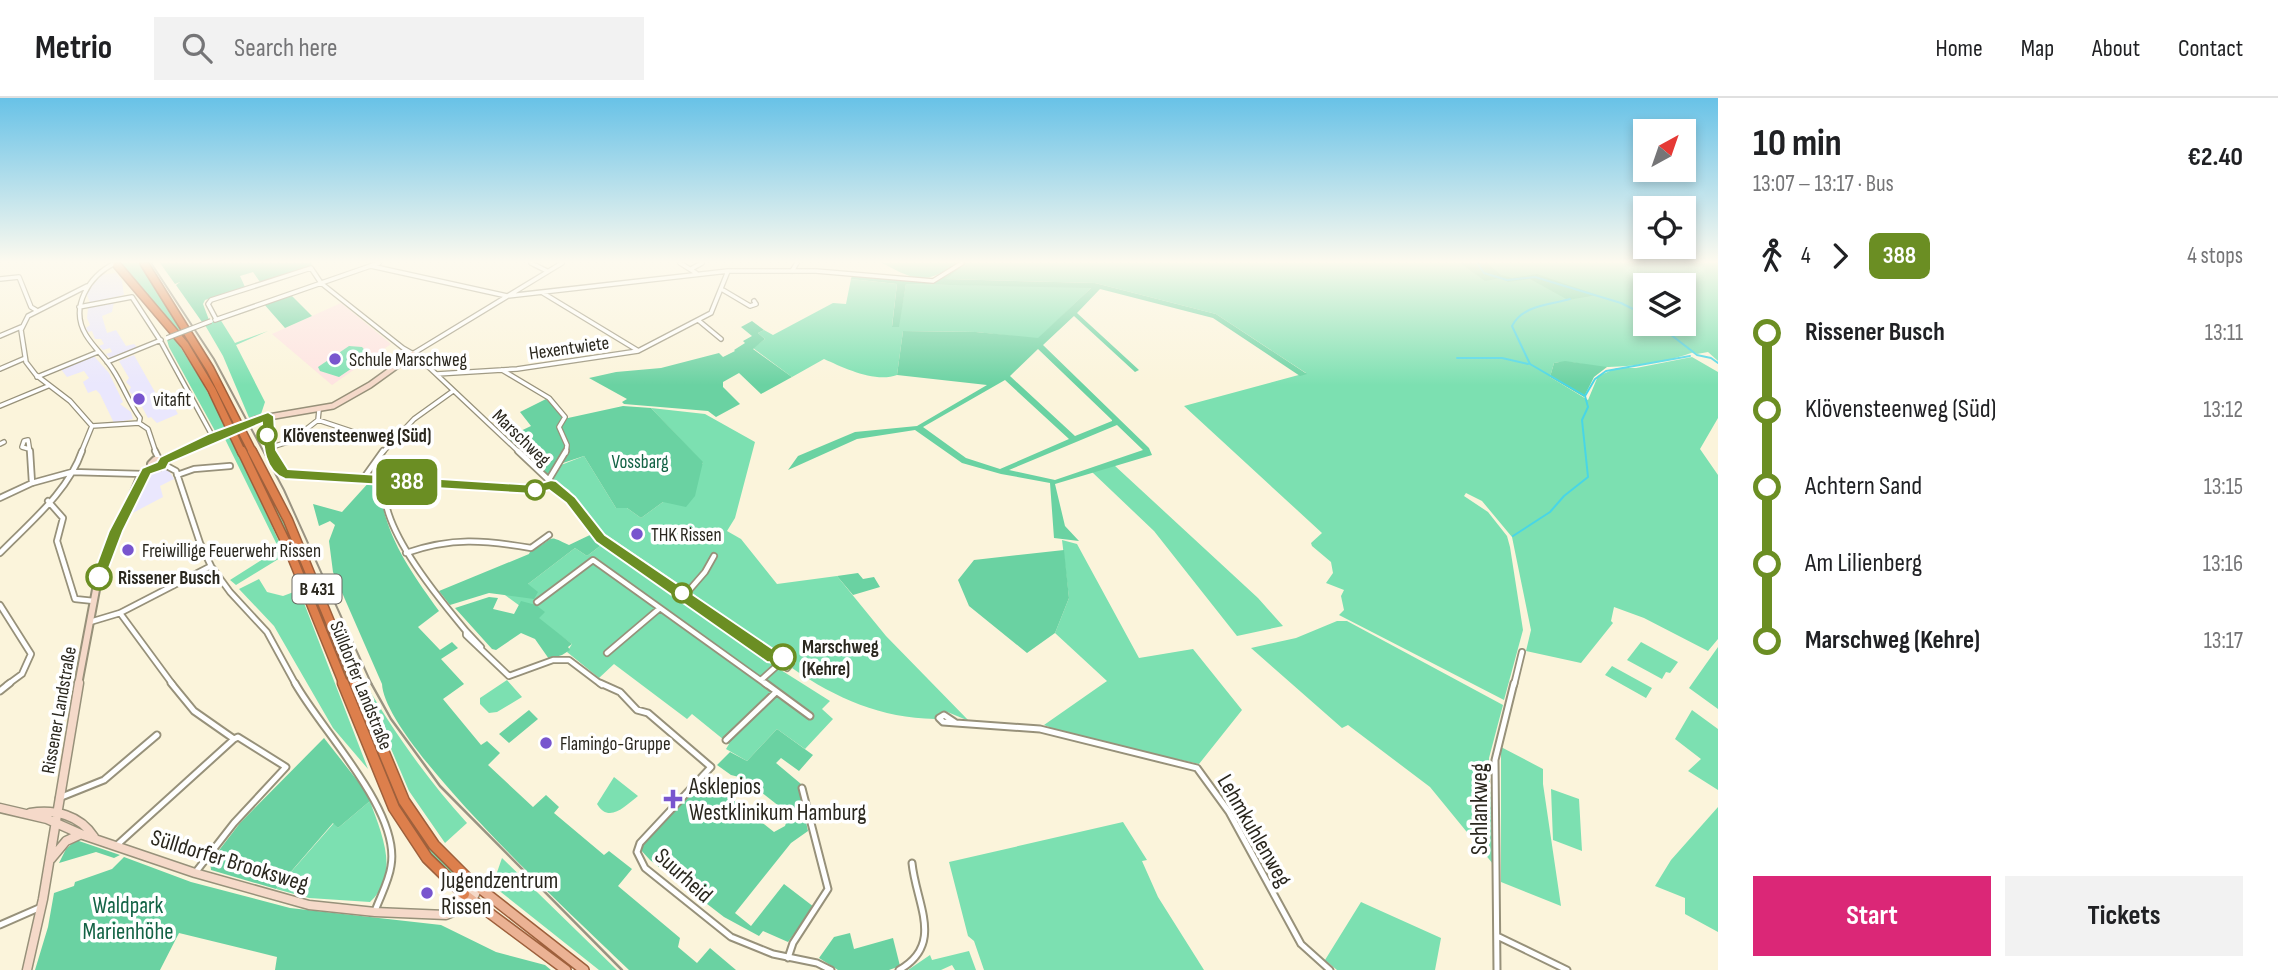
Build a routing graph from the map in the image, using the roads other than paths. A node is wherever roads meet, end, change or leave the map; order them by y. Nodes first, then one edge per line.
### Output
1 (30, 304) edge
2 (53, 304) edge
3 (79, 304) edge
4 (93, 304) edge
5 (136, 304) edge
6 (151, 304) edge
7 (170, 304) edge
8 (208, 304) edge
9 (261, 304) edge
10 (347, 304) edge
11 (495, 304) edge
12 (561, 304) edge
13 (716, 304) edge
14 (79, 307) junction
15 (37, 310) junction
16 (213, 320) junction
17 (698, 320) junction
18 (20, 327) junction
19 (0, 336) edge
20 (721, 339) dead end
21 (160, 340) junction
22 (638, 351) junction
23 (98, 352) junction
24 (413, 354) junction
25 (23, 359) junction
26 (107, 362) junction
27 (0, 369) edge
28 (502, 370) junction
29 (436, 374) junction
30 (37, 377) junction
31 (48, 386) junction
32 (453, 391) junction
33 (0, 406) edge
34 (319, 410) junction
35 (268, 416) junction
36 (318, 420) junction
37 (139, 423) junction
38 (92, 426) junction
39 (213, 437) junction
40 (391, 438) junction
41 (269, 448) junction
42 (29, 449) dead end
43 (158, 462) junction
44 (230, 466) dead end
45 (72, 472) junction
46 (143, 474) junction
47 (177, 475) junction
48 (363, 480) junction
49 (386, 481) junction
50 (32, 483) junction
51 (550, 483) junction
52 (0, 498) edge
53 (48, 501) junction
54 (549, 534) dead end
55 (0, 553) edge
56 (406, 553) junction
57 (714, 556) dead end
58 (211, 566) junction
59 (685, 595) junction
60 (94, 601) junction
61 (537, 602) dead end
62 (0, 605) edge
63 (660, 608) junction
64 (120, 613) junction
65 (90, 622) junction
66 (1522, 652) dead end
67 (607, 653) dead end
68 (773, 657) junction
69 (780, 663) junction
70 (761, 680) junction
71 (0, 691) edge
72 (776, 692) junction
73 (810, 716) dead end
74 (956, 723) dead end
75 (158, 734) dead end
76 (234, 739) junction
77 (726, 740) dead end
78 (803, 788) dead end
79 (58, 798) junction
80 (0, 808) edge
81 (56, 817) junction
82 (79, 835) junction
83 (94, 837) junction
84 (117, 845) junction
85 (50, 861) junction
86 (912, 863) dead end
87 (195, 873) junction
88 (468, 879) joint
89 (478, 888) junction
90 (468, 897) junction
91 (41, 907) junction
92 (375, 912) junction
93 (0, 925) edge
94 (1497, 936) junction
95 (788, 958) junction
96 (27, 970) edge
97 (566, 970) edge
98 (584, 970) edge
99 (831, 970) edge
100 (899, 970) edge
101 (1330, 970) edge
102 (1497, 970) edge
103 (1567, 970) edge

1 - 15 street
2 - 15 street
3 - 14 street
4 - 14 street
5 - 21 street
6 - 90 highway, Sülldorfer Landstraße / B 431
7 - 88 highway, Sülldorfer Landstraße / B 431
8 - 16 street, Marschweg
9 - 16 street
10 - 24 street, Marschweg
11 - 24 street
12 - 22 street
13 - 17 street, Hexentwiete
14 - 23 street
15 - 18 street
16 - 21 street, bridge
17 - 20 street
17 - 22 street, Hexentwiete
18 - 19 street
18 - 25 street
21 - 26 street
21 - 39 street
22 - 28 street, Hexentwiete
23 - 26 street
23 - 30 street
24 - 29 street, Marschweg
24 - 34 street, Rissener Landstraße
25 - 27 street
25 - 30 street
26 - 37 street
28 - 29 street, Hexentwiete
28 - 51 street
29 - 32 street, Marschweg
30 - 31 street
31 - 33 street
31 - 38 street
32 - 40 street
32 - 51 street, Marschweg
34 - 35 street, Rissener Landstraße
34 - 36 street
35 - 39 street, Rissener Landstraße, bridge
35 - 41 street
36 - 40 street
36 - 41 street
37 - 38 street
37 - 43 street
38 - 45 street
39 - 43 street, Rissener Landstraße
40 - 48 street
41 - 48 street
42 - 50 street
43 - 46 street, Rissener Landstraße
43 - 47 street
44 - 47 street
45 - 46 street
45 - 50 street
45 - 53 street
46 - 60 street, Rissener Landstraße
47 - 58 street
48 - 49 street
49 - 51 street
49 - 56 street, Suurheid
50 - 52 street
51 - 59 street, Marschweg
53 - 55 street
53 - 60 street
54 - 56 street
56 - 95 street, Suurheid
57 - 59 street
58 - 64 street
58 - 92 street
59 - 68 street, Marschweg
60 - 65 street, Rissener Landstraße
61 - 63 street
62 - 71 street
63 - 67 street
63 - 70 street
64 - 65 street
64 - 76 street
65 - 79 street, Rissener Landstraße
66 - 94 street, Schlankweg
68 - 69 street, Marschweg
68 - 69 street, Marschweg
69 - 70 street
70 - 72 street
72 - 73 street
72 - 77 street
74 - 101 street, Lehmkuhlenweg
75 - 79 street
76 - 84 street
76 - 87 street
78 - 95 street
79 - 81 street, Rissener Landstraße
80 - 81 street, Sülldorfer Brooksweg
81 - 82 street, Sülldorfer Brooksweg
81 - 83 street, Sülldorfer Brooksweg
81 - 85 street, Rissener Landstraße
82 - 83 street, Sülldorfer Brooksweg
82 - 85 street
83 - 84 street, Sülldorfer Brooksweg
84 - 87 street, Sülldorfer Brooksweg
85 - 91 street, Rissener Landstraße
86 - 100 street
87 - 92 street, Sülldorfer Brooksweg
88 - 89 main road, Sülldorfer Landstraße / B 431
89 - 90 street
89 - 98 main road, Sülldorfer Landstraße / B 431
90 - 92 street, Sülldorfer Brooksweg
90 - 97 main road, Sülldorfer Landstraße / B 431
91 - 93 street
91 - 96 street, Rissener Landstraße
94 - 102 street, Schlankweg
94 - 103 street
95 - 99 street

